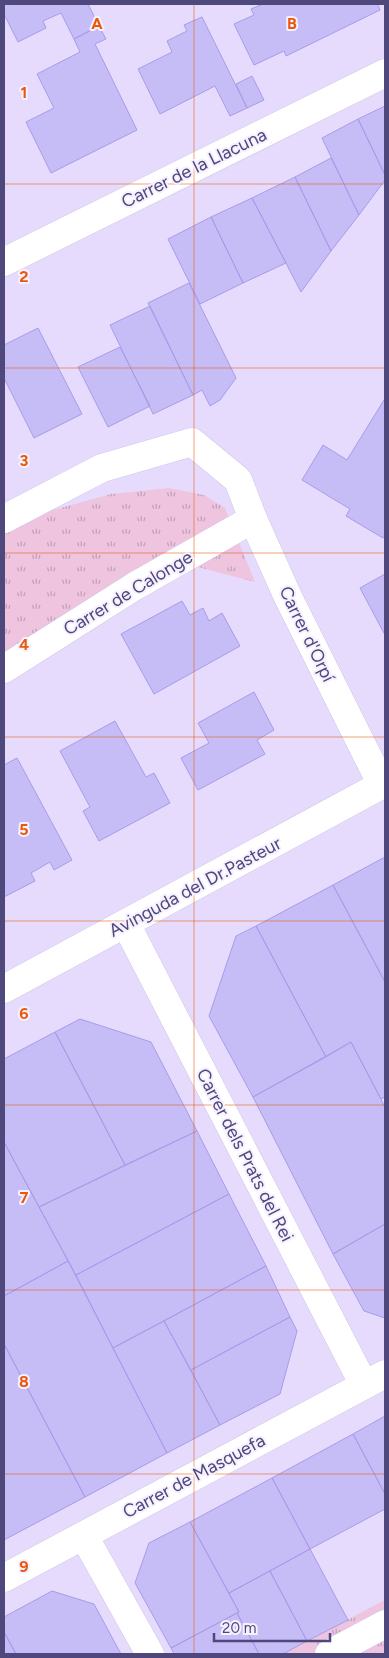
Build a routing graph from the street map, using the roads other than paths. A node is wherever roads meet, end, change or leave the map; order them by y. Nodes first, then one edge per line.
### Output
1 (385, 74) edge
2 (4, 262) edge
3 (4, 519) edge
4 (253, 519) junction
5 (4, 669) edge
6 (384, 784) edge
7 (126, 924) junction
8 (4, 990) edge
9 (375, 1380) edge
10 (84, 1536) junction
11 (4, 1578) edge
12 (385, 1624) edge
13 (150, 1654) edge
14 (329, 1654) edge

1 - 2 street, Carrer de la Llacuna
3 - 4 street, Carrer d'Orpí
4 - 5 street, Carrer de Calonge
4 - 6 street, Carrer d'Orpí
6 - 7 street, Avinguda del Dr.Pasteur
7 - 8 street, Avinguda del Dr.Pasteur
7 - 9 street, Carrer dels Prats del Rei
9 - 10 street, Carrer de Masquefa
10 - 11 street, Carrer de Masquefa
10 - 13 street
12 - 14 street

